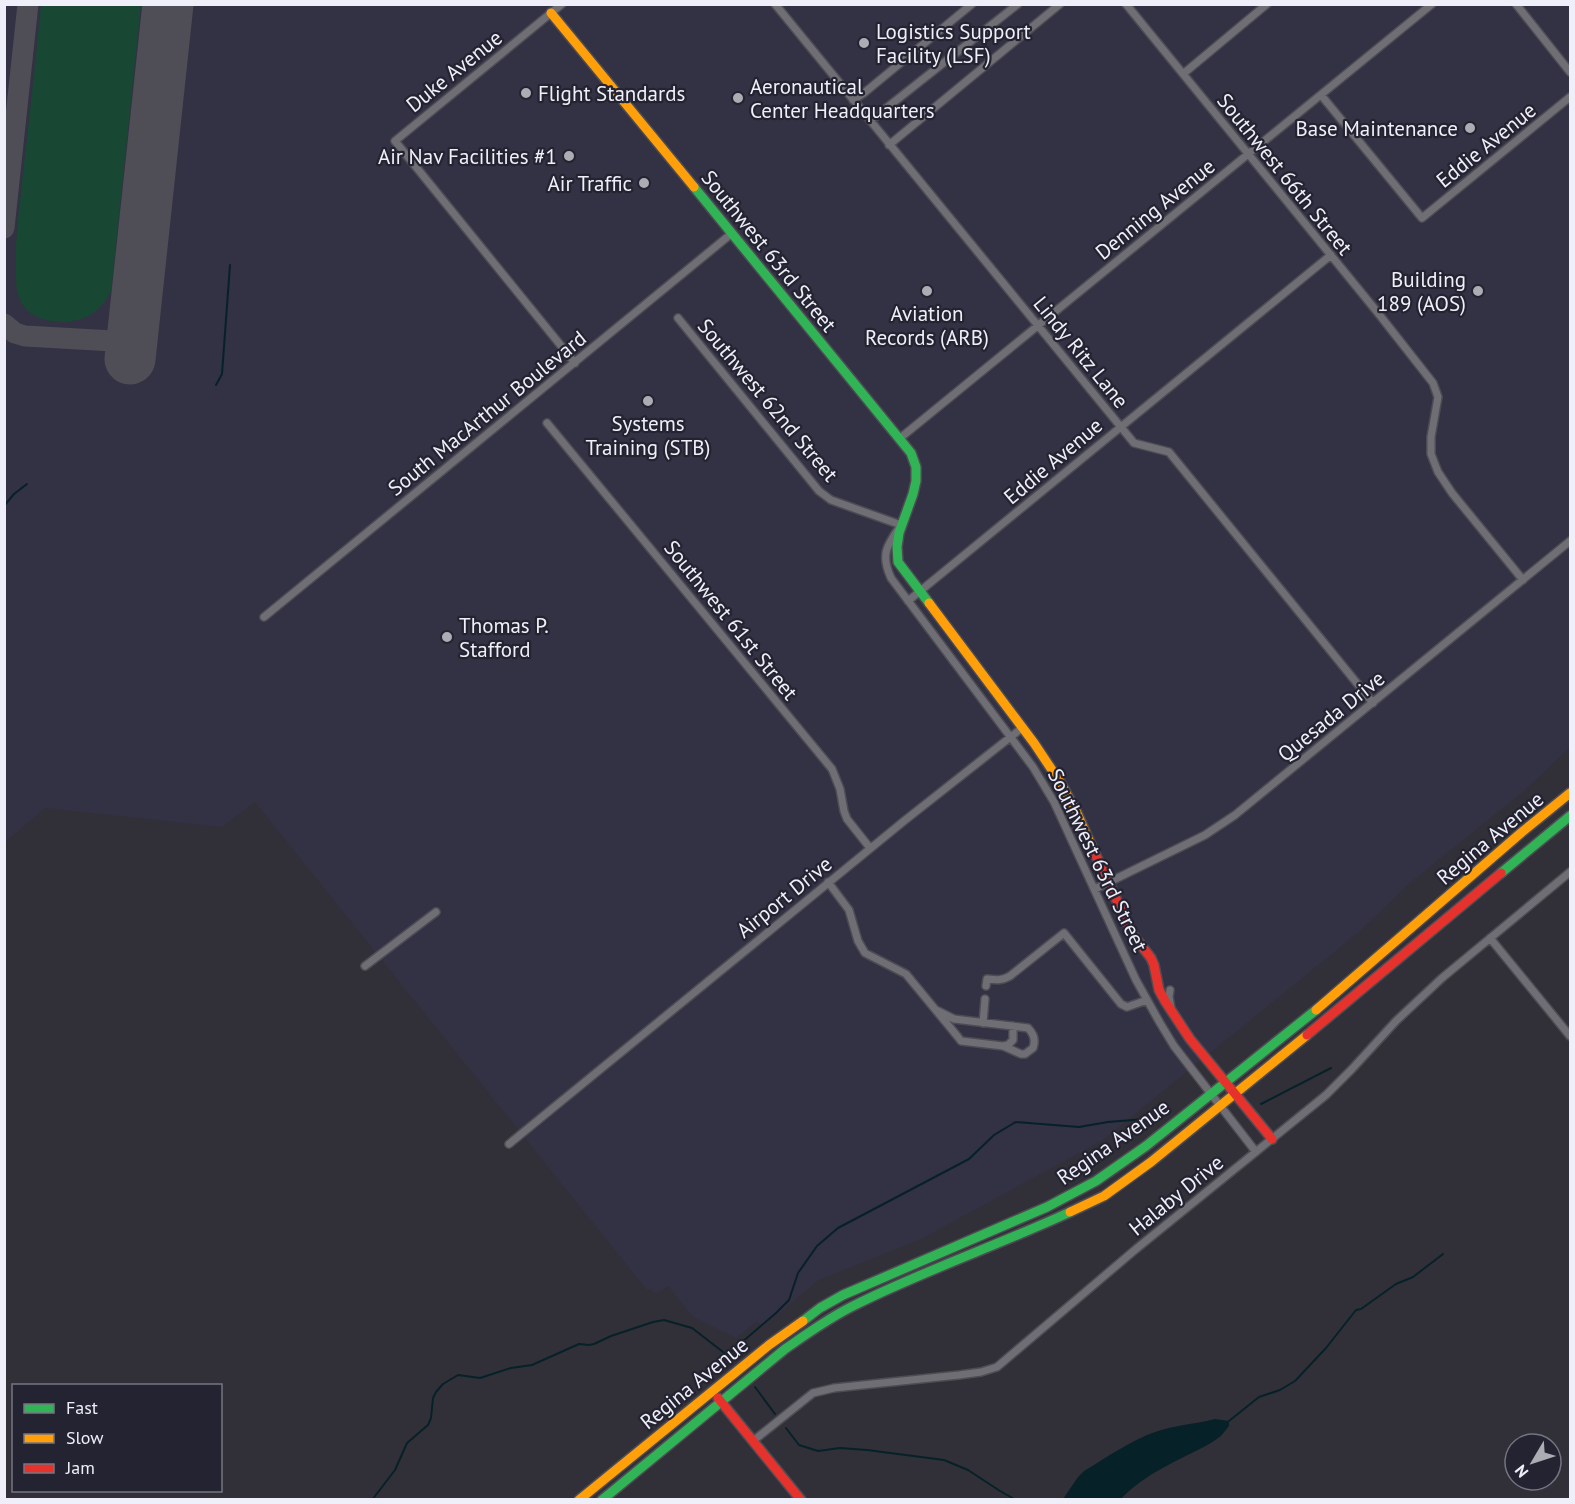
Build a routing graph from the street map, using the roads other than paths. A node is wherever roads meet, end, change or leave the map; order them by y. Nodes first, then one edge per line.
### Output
1 (562, 4) edge
2 (775, 4) edge
3 (972, 4) edge
4 (1018, 4) edge
5 (1060, 4) edge
6 (1126, 4) edge
7 (1267, 4) edge
8 (1432, 4) edge
9 (1516, 4) edge
10 (551, 13) junction
11 (1570, 72) edge
12 (1183, 74) junction
13 (1321, 95) junction
14 (1570, 97) edge
15 (853, 100) junction
16 (870, 121) junction
17 (889, 145) junction
18 (1248, 154) junction
19 (731, 234) junction
20 (1330, 255) junction
21 (678, 318) dead end
22 (1038, 326) junction
23 (575, 363) junction
24 (547, 423) dead end
25 (1121, 426) junction
26 (899, 438) junction
27 (901, 525) junction
28 (1570, 541) edge
29 (1523, 580) junction
30 (920, 592) junction
31 (908, 601) junction
32 (264, 617) dead end
33 (1373, 703) junction
34 (1022, 728) junction
35 (1011, 737) junction
36 (1570, 794) edge
37 (1570, 816) edge
38 (870, 848) junction
39 (1570, 872) edge
40 (828, 882) junction
41 (1109, 882) junction
42 (1095, 889) junction
43 (436, 912) dead end
44 (1490, 938) junction
45 (365, 966) dead end
46 (986, 982) dead end
47 (1170, 990) dead end
48 (985, 999) dead end
49 (1147, 1000) junction
50 (936, 1010) junction
51 (1175, 1018) junction
52 (983, 1023) junction
53 (1013, 1026) junction
54 (1570, 1036) edge
55 (1003, 1046) junction
56 (1224, 1082) junction
57 (1211, 1093) junction
58 (1235, 1094) junction
59 (1220, 1106) junction
60 (1272, 1139) junction
61 (509, 1144) dead end
62 (1256, 1152) junction
63 (713, 1391) junction
64 (722, 1401) junction
65 (753, 1441) junction
66 (579, 1500) edge
67 (602, 1500) edge
68 (801, 1500) edge

1 - 10 street, Duke Avenue
2 - 15 street, Lindy Ritz Lane
3 - 15 street
4 - 16 street
5 - 17 street
6 - 12 street, Southwest 66th Street
7 - 12 street
8 - 13 street, Denning Avenue
9 - 11 street
10 - 19 main road, Southwest 63rd Street
10 - 23 street, Duke Avenue
12 - 18 street, Southwest 66th Street
13 - 14 street, Eddie Avenue
13 - 18 street, Denning Avenue
15 - 16 street, Lindy Ritz Lane
16 - 17 street, Lindy Ritz Lane
17 - 22 street, Lindy Ritz Lane
18 - 20 street, Southwest 66th Street
18 - 22 street, Denning Avenue
19 - 23 street, South MacArthur Boulevard
19 - 26 main road, Southwest 63rd Street
20 - 25 street, Eddie Avenue
20 - 29 street, Southwest 66th Street
21 - 27 street, Southwest 62nd Street
22 - 25 street, Lindy Ritz Lane
22 - 26 street, Denning Avenue
23 - 32 street, South MacArthur Boulevard
24 - 38 street, Southwest 61st Street
25 - 30 street, Eddie Avenue
25 - 33 street, Lindy Ritz Lane
26 - 27 main road, Southwest 63rd Street
27 - 30 main road, Southwest 63rd Street
27 - 31 street, Southwest 63rd Street
28 - 29 street, Quesada Drive
29 - 33 street, Quesada Drive
30 - 31 street, Eddie Avenue
30 - 34 main road, Southwest 63rd Street
31 - 35 street, Southwest 63rd Street
33 - 41 street, Quesada Drive
34 - 35 street, Airport Drive
34 - 41 main road, Southwest 63rd Street
35 - 38 street, Airport Drive
35 - 42 street, Southwest 63rd Street
36 - 56 main road, Regina Avenue
37 - 58 main road, Regina Avenue
38 - 40 street, Airport Drive
39 - 44 street, Halaby Drive
40 - 50 street
40 - 61 street, Airport Drive
41 - 42 street, Quesada Drive
41 - 51 main road, Southwest 63rd Street
42 - 49 street, Southwest 63rd Street
43 - 45 street
44 - 54 street
44 - 60 street, Halaby Drive
46 - 49 street
47 - 51 street
48 - 52 street
49 - 57 street, Southwest 63rd Street
50 - 52 street
50 - 55 street
51 - 56 main road, Southwest 63rd Street
52 - 53 street
53 - 55 street
53 - 55 street
56 - 57 main road, Regina Avenue
56 - 58 main road, Southwest 63rd Street
57 - 59 street, Southwest 63rd Street
57 - 63 main road, Regina Avenue
58 - 59 main road, Regina Avenue
58 - 60 main road, Southwest 63rd Street
59 - 62 street, Southwest 63rd Street
59 - 64 main road, Regina Avenue
60 - 62 street, Halaby Drive
62 - 65 street, Halaby Drive
63 - 64 main road
63 - 66 main road, Regina Avenue
64 - 65 main road
64 - 67 main road, Regina Avenue
65 - 68 main road

